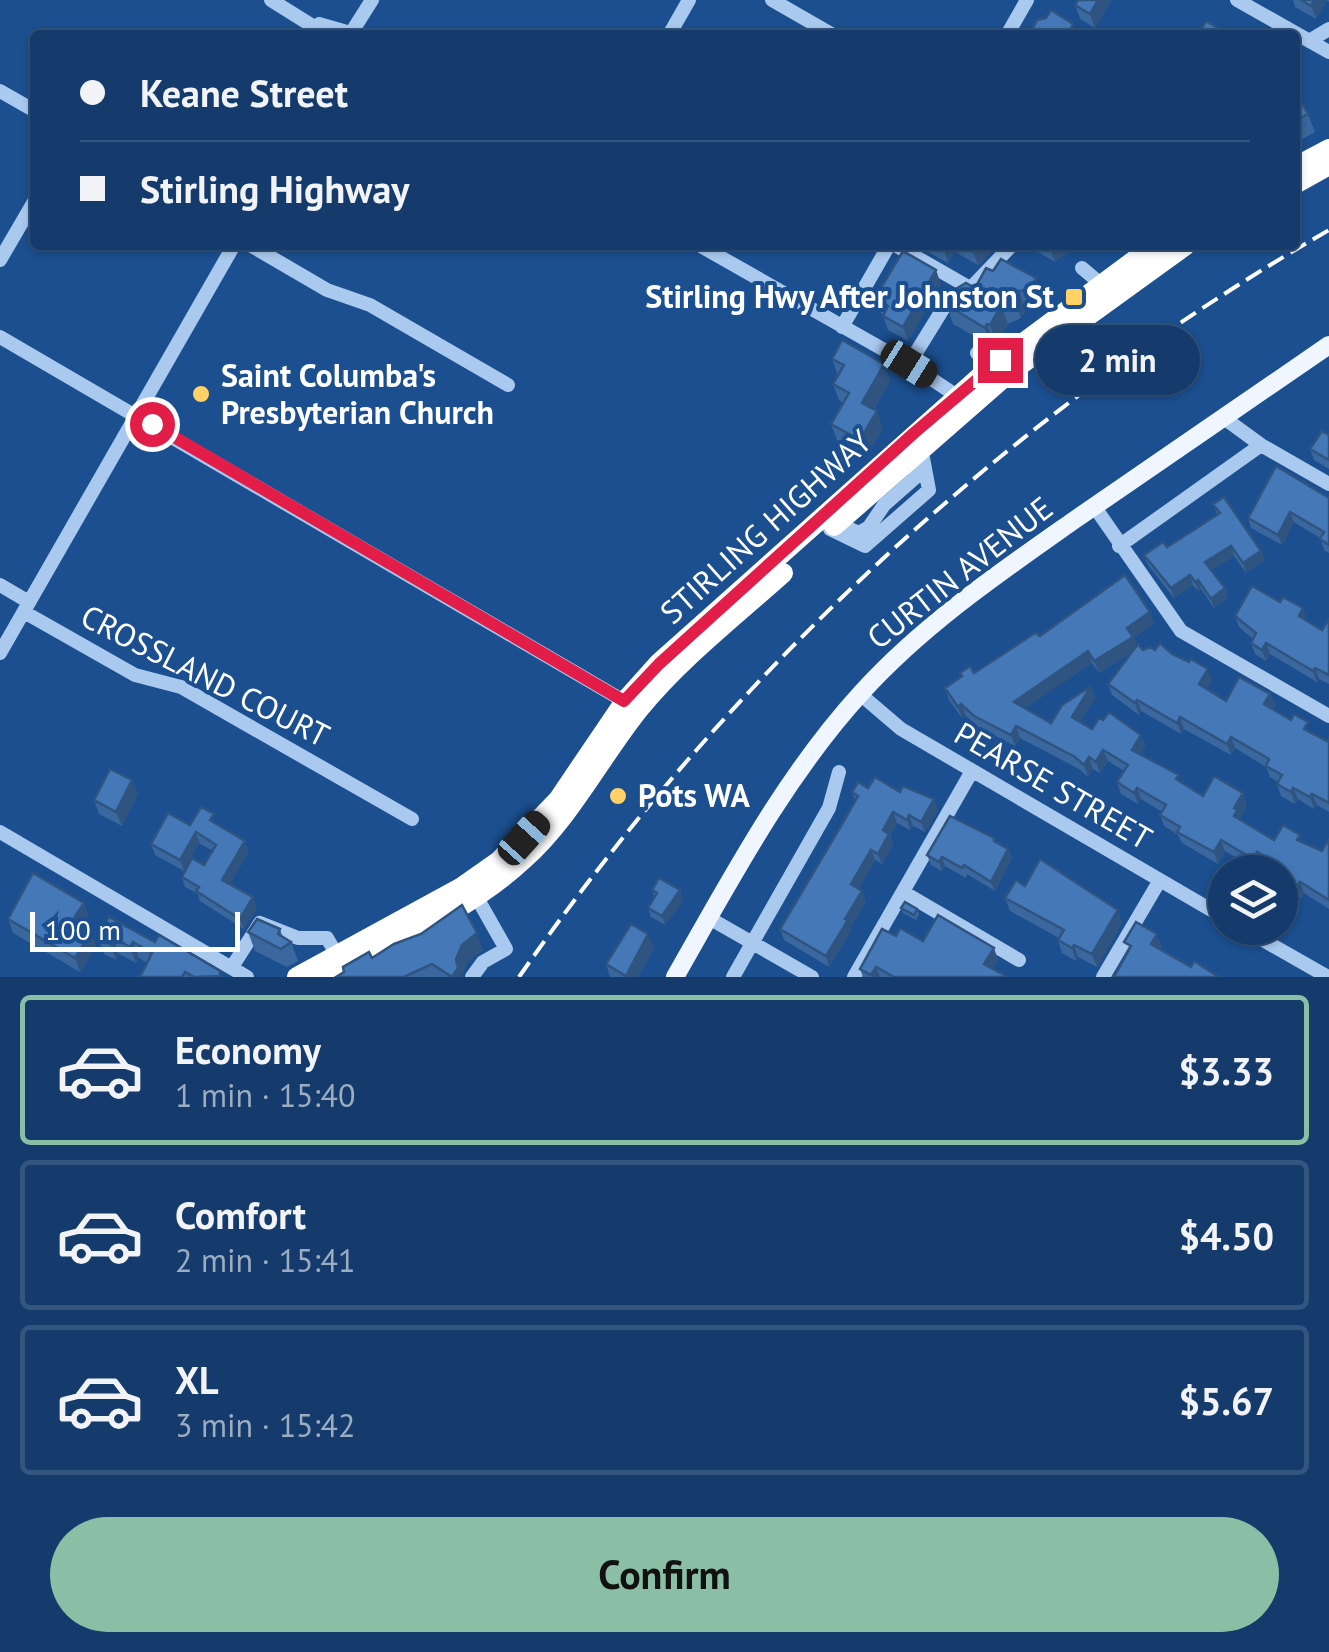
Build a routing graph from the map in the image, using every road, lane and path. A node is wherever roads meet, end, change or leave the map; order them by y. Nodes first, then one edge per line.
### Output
1 (271, 0) edge
2 (772, 0) edge
3 (1027, 0) edge
4 (1237, 0) edge
5 (682, 2) edge
6 (369, 5) edge
7 (308, 22) junction
8 (320, 30) edge
9 (341, 30) edge
10 (356, 30) edge
11 (671, 30) edge
12 (824, 30) edge
13 (1010, 30) edge
14 (1290, 30) edge
15 (1329, 30) edge
16 (1300, 35) edge
17 (1308, 40) junction
18 (1329, 52) edge
19 (0, 91) edge
20 (30, 109) edge
21 (1329, 149) edge
22 (1300, 164) edge
23 (1329, 165) edge
24 (1300, 181) edge
25 (30, 209) edge
26 (231, 250) edge
27 (259, 250) edge
28 (709, 250) edge
29 (889, 250) edge
30 (901, 250) edge
31 (1007, 250) edge
32 (1148, 250) edge
33 (1179, 250) edge
34 (0, 260) edge
35 (1082, 268) dead end
36 (1101, 284) junction
37 (970, 288) junction
38 (842, 327) junction
39 (0, 337) edge
40 (1329, 344) edge
41 (909, 364) junction
42 (508, 385) dead end
43 (957, 396) junction
44 (136, 415) junction
45 (1224, 418) junction
46 (1262, 445) junction
47 (915, 446) junction
48 (1329, 484) edge
49 (1094, 506) junction
50 (831, 522) junction
51 (1119, 546) junction
52 (0, 585) edge
53 (27, 607) junction
54 (0, 653) edge
55 (860, 694) junction
56 (631, 706) junction
57 (1329, 716) edge
58 (972, 771) junction
59 (839, 772) dead end
60 (412, 819) dead end
61 (0, 832) edge
62 (1160, 880) junction
63 (903, 892) junction
64 (476, 896) junction
65 (1208, 908) edge
66 (709, 918) junction
67 (752, 944) junction
68 (1272, 945) edge
69 (337, 956) junction
70 (1019, 960) dead end
71 (232, 967) junction
72 (247, 977) edge
73 (296, 977) edge
74 (327, 977) edge
75 (472, 977) edge
76 (675, 977) edge
77 (733, 977) edge
78 (812, 977) edge
79 (854, 977) edge
80 (1103, 977) edge
81 (1328, 977) edge

1 - 7 street
2 - 12 street
3 - 13 street
4 - 14 street
5 - 11 street
6 - 10 street
7 - 8 street
7 - 9 street
15 - 17 street
16 - 17 street
17 - 18 street
19 - 20 street
21 - 22 highway
23 - 24 highway
25 - 34 street
26 - 44 street
27 - 42 street
28 - 38 street
29 - 38 street
30 - 37 street
31 - 37 street
32 - 36 highway, STIRLING HIGHWAY
33 - 47 highway, STIRLING HIGHWAY
35 - 36 street
36 - 43 highway, STIRLING HIGHWAY
37 - 41 street
38 - 41 street
39 - 44 street
40 - 45 main road, CURTIN AVENUE
41 - 43 street
43 - 47 highway, STIRLING HIGHWAY
44 - 53 street
44 - 56 street
45 - 46 street
45 - 49 main road, CURTIN AVENUE
46 - 48 street
46 - 51 street
47 - 50 highway, STIRLING HIGHWAY
47 - 50 street
49 - 51 street
49 - 55 main road, CURTIN AVENUE
50 - 56 highway, STIRLING HIGHWAY
51 - 57 street
52 - 53 street, CROSSLAND COURT
53 - 54 street
53 - 60 street, CROSSLAND COURT
55 - 58 street, PEARSE STREET
55 - 66 main road, CURTIN AVENUE
56 - 64 highway, STIRLING HIGHWAY
56 - 69 highway, STIRLING HIGHWAY
58 - 62 street, PEARSE STREET
58 - 63 street
59 - 67 street
61 - 71 street
62 - 65 street, PEARSE STREET
62 - 80 street
63 - 70 street
63 - 79 street
64 - 74 highway, STIRLING HIGHWAY
64 - 75 street
66 - 67 street
66 - 76 main road, CURTIN AVENUE
67 - 77 street
67 - 78 street
68 - 81 street
69 - 71 street
69 - 73 highway, STIRLING HIGHWAY
71 - 72 street

